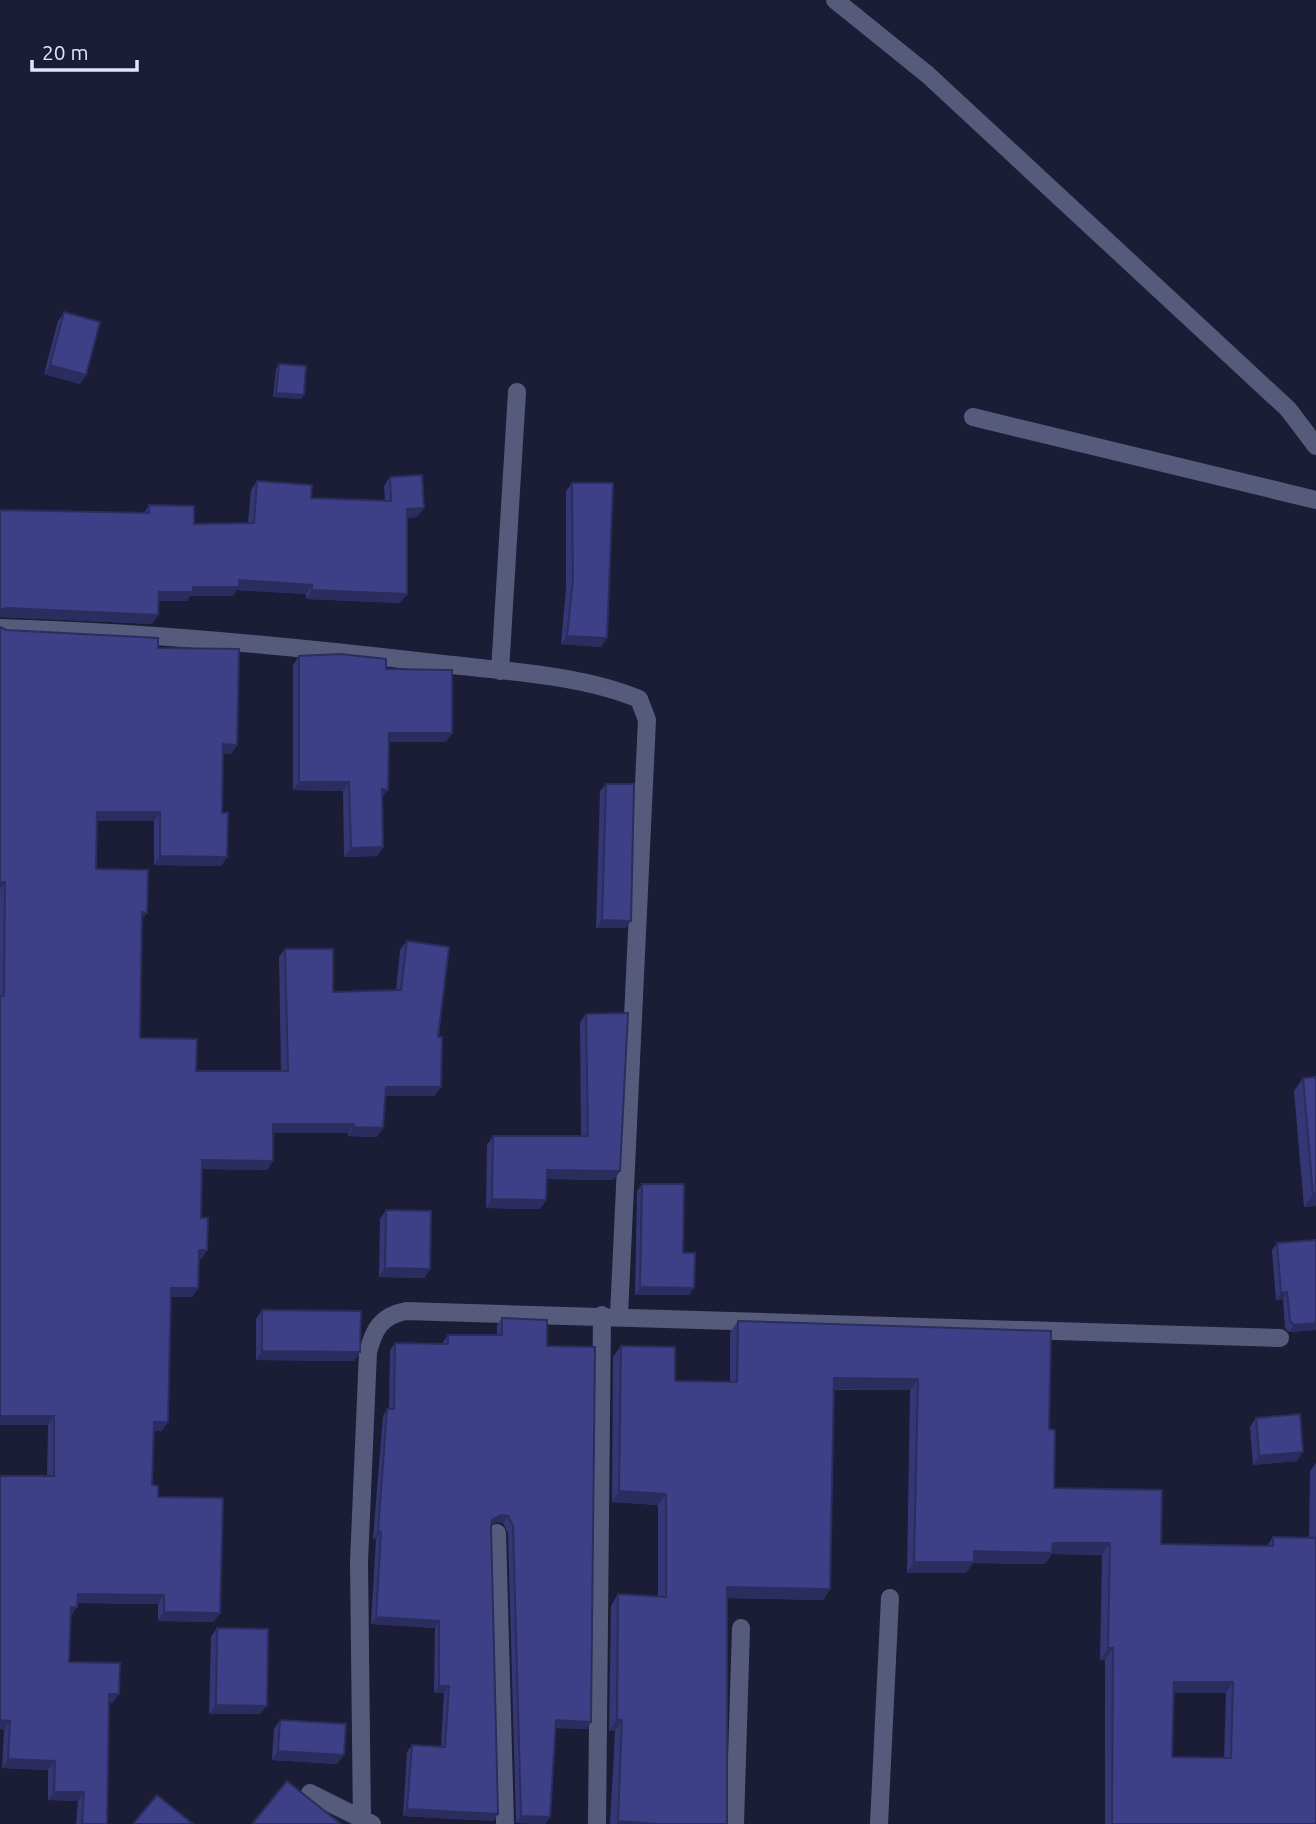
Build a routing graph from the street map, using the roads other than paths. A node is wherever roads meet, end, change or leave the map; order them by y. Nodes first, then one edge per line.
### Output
1 (835, 0) edge
2 (517, 392) dead end
3 (973, 417) dead end
4 (1316, 446) edge
5 (1316, 500) edge
6 (0, 628) edge
7 (500, 671) junction
8 (611, 1315) junction
9 (1280, 1338) dead end
10 (497, 1533) edge
11 (890, 1598) dead end
12 (741, 1628) dead end
13 (310, 1793) dead end
14 (366, 1823) edge
15 (505, 1824) edge
16 (597, 1824) edge
17 (735, 1824) edge
18 (879, 1824) edge

1 - 4 street
2 - 7 street
3 - 5 street
6 - 7 street
7 - 8 street
8 - 9 street
8 - 14 street
8 - 16 street
10 - 15 street
11 - 18 street
12 - 17 street
13 - 14 street

